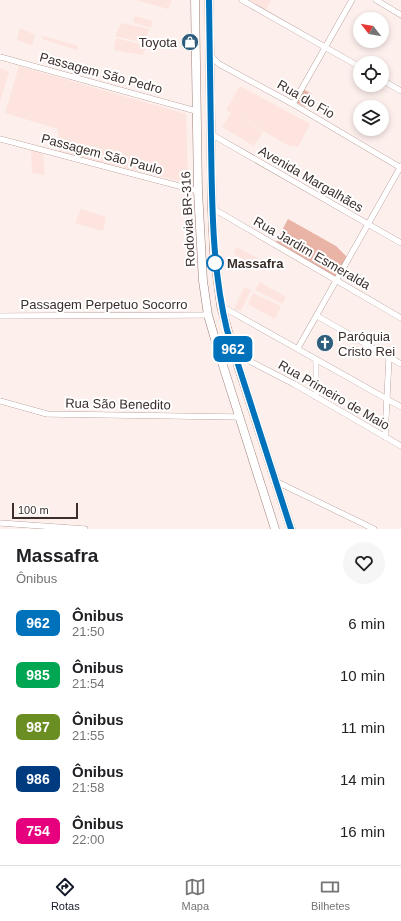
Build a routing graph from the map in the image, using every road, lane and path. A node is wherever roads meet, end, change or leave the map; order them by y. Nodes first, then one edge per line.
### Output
1 (196, 0) edge
2 (209, 0) edge
3 (242, 0) edge
4 (352, 0) edge
5 (376, 0) edge
6 (401, 15) edge
7 (325, 46) junction
8 (0, 57) edge
9 (210, 59) junction
10 (353, 63) edge
11 (195, 72) junction
12 (389, 84) edge
13 (401, 91) edge
14 (293, 104) junction
15 (196, 111) junction
16 (211, 122) junction
17 (211, 134) junction
18 (0, 139) edge
19 (401, 167) edge
20 (198, 191) junction
21 (212, 208) junction
22 (368, 224) junction
23 (401, 243) edge
24 (336, 280) junction
25 (221, 306) junction
26 (208, 315) junction
27 (0, 316) edge
28 (317, 316) junction
29 (401, 318) edge
30 (298, 348) junction
31 (234, 353) junction
32 (389, 358) junction
33 (316, 360) junction
34 (401, 364) edge
35 (316, 397) junction
36 (387, 399) junction
37 (0, 401) edge
38 (401, 407) edge
39 (238, 417) junction
40 (385, 437) junction
41 (401, 446) edge
42 (276, 481) junction
43 (0, 523) edge
44 (86, 529) edge
45 (275, 529) edge
46 (291, 529) edge
47 (374, 529) edge

1 - 9 highway
1 - 11 highway, Rodovia BR-316
2 - 9 highway, Rodovia BR-316
3 - 7 street
4 - 7 street
5 - 6 street
7 - 10 street
7 - 14 street
8 - 15 street, Passagem São Pedro
9 - 14 street, Rua do Fio
9 - 16 highway, Rodovia BR-316
11 - 15 highway, Rodovia BR-316
11 - 16 highway
12 - 13 street
14 - 19 street, Rua do Fio
15 - 20 highway, Rodovia BR-316
16 - 17 highway, Rodovia BR-316
17 - 21 highway, Rodovia BR-316
17 - 22 street, Avenida Margalhães
18 - 20 street, Passagem São Paulo
19 - 22 street
20 - 26 highway, Rodovia BR-316
21 - 24 street, Rua Jardim Esmeralda
21 - 25 highway, Rodovia BR-316
22 - 23 street, Avenida Margalhães
22 - 24 street
24 - 28 street
24 - 29 street, Rua Jardim Esmeralda
25 - 30 street
25 - 31 highway, Rodovia BR-316
26 - 27 street, Passagem Perpetuo Socorro
26 - 39 highway, Rodovia BR-316
28 - 30 street
28 - 32 street
30 - 33 street
31 - 35 street, Rua Primeiro de Maio
31 - 42 highway, Rodovia BR-316
32 - 34 street
32 - 36 street
33 - 35 street
33 - 36 street
35 - 40 street, Rua Primeiro de Maio
36 - 38 street
36 - 40 street
37 - 39 street, Rua São Benedito
39 - 45 highway, Rodovia BR-316
40 - 41 street, Rua Primeiro de Maio
42 - 46 highway, Rodovia BR-316
42 - 47 street
43 - 44 street

